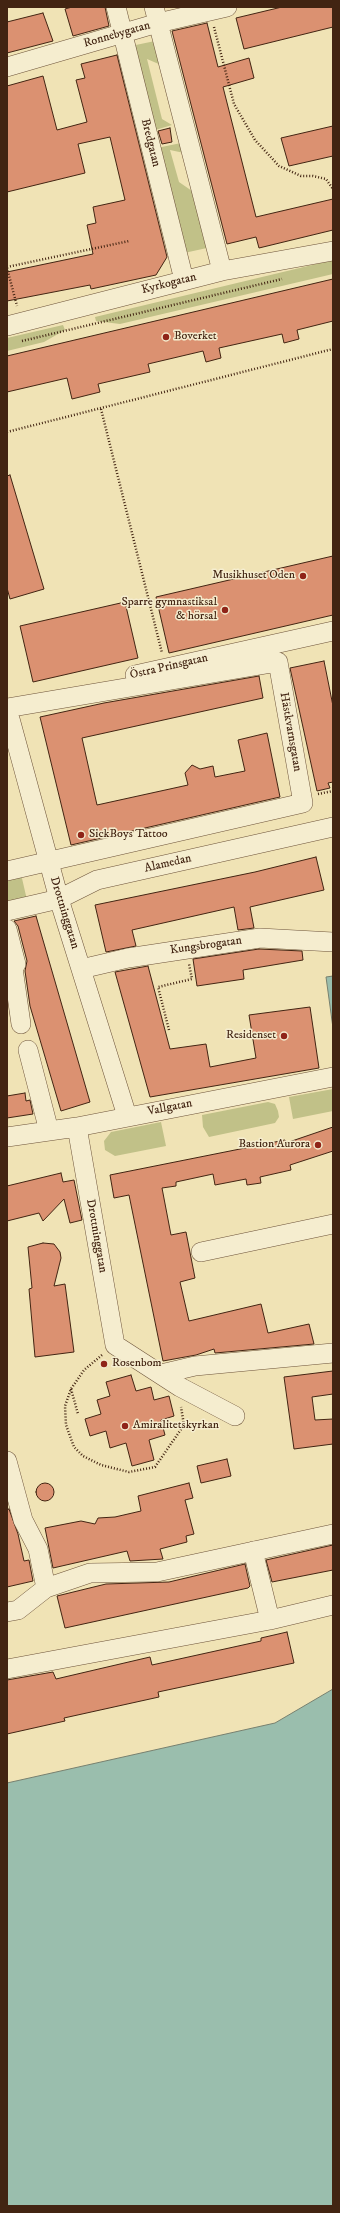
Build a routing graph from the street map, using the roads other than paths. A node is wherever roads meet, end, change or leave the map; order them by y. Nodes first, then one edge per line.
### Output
1 (116, 7) edge
2 (219, 9) edge
3 (156, 15) edge
4 (123, 34) junction
5 (7, 67) edge
6 (333, 252) edge
7 (222, 271) junction
8 (184, 280) junction
9 (14, 324) edge
10 (333, 631) edge
11 (278, 662) joint
12 (7, 708) edge
13 (333, 827) edge
14 (49, 861) junction
15 (7, 871) edge
16 (59, 899) junction
17 (7, 911) edge
18 (7, 929) edge
19 (333, 942) edge
20 (81, 969) junction
21 (21, 1024) dead end
22 (28, 1050) dead end
23 (333, 1077) edge
24 (127, 1116) junction
25 (77, 1127) junction
26 (49, 1131) junction
27 (7, 1137) edge
28 (333, 1224) edge
29 (201, 1252) dead end
30 (333, 1353) edge
31 (161, 1374) junction
32 (235, 1416) dead end
33 (7, 1461) edge
34 (333, 1534) edge
35 (253, 1551) junction
36 (46, 1588) junction
37 (333, 1605) edge
38 (7, 1612) edge
39 (270, 1620) junction
40 (7, 1669) edge

1 - 4 street, Bredgatan
2 - 3 street, Ronnebygatan
3 - 4 street, Ronnebygatan
3 - 7 street
4 - 5 street, Ronnebygatan
4 - 8 street, Bredgatan
6 - 7 street, Kyrkogatan
7 - 8 street, Kyrkogatan
8 - 9 street, Kyrkogatan
10 - 12 street, Östra Prinsgatan
11 - 12 street, Östra Prinsgatan
11 - 14 street, Hästkvarnsgatan
12 - 14 street, Drottninggatan
13 - 16 street, Alamedan
14 - 15 street
14 - 16 street, Drottninggatan
16 - 17 street, Alamedan
16 - 20 street, Drottninggatan
18 - 21 street
19 - 20 street, Kungsbrogatan
20 - 24 street, Drottninggatan
22 - 26 street
23 - 24 street, Vallgatan
24 - 25 street, Vallgatan
25 - 26 street, Vallgatan
25 - 31 street, Drottninggatan
26 - 27 street, Vallgatan
28 - 29 street
30 - 31 street
31 - 32 street
33 - 36 street
34 - 35 street
35 - 36 street
35 - 39 street
36 - 38 street
37 - 39 street
39 - 40 street

